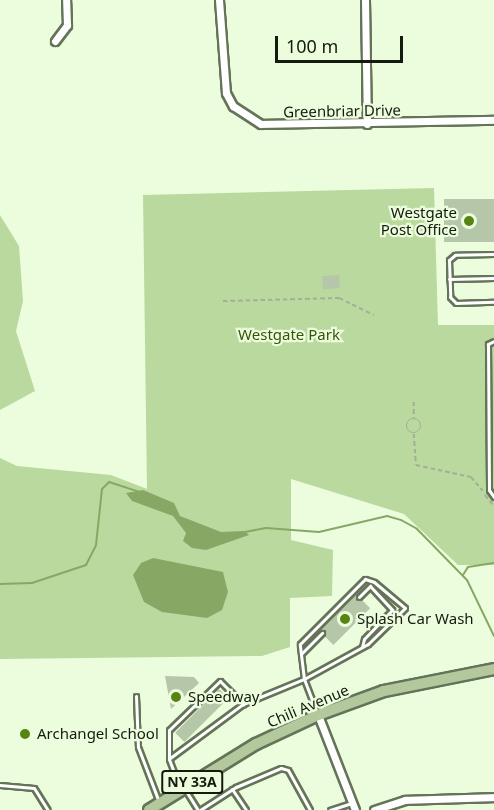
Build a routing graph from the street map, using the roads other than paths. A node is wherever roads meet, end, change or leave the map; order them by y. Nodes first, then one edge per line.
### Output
1 (66, 0) edge
2 (219, 0) edge
3 (365, 0) edge
4 (55, 42) dead end
5 (494, 120) edge
6 (367, 124) junction
7 (494, 254) edge
8 (494, 278) edge
9 (449, 279) junction
10 (494, 302) edge
11 (494, 341) edge
12 (489, 472) junction
13 (494, 472) edge
14 (494, 497) edge
15 (359, 597) dead end
16 (322, 633) dead end
17 (362, 647) junction
18 (301, 654) junction
19 (494, 669) edge
20 (304, 679) junction
21 (136, 696) dead end
22 (243, 704) junction
23 (318, 715) junction
24 (169, 759) junction
25 (0, 785) edge
26 (182, 788) junction
27 (232, 789) junction
28 (494, 797) edge
29 (159, 803) junction
30 (354, 806) edge
31 (207, 808) edge
32 (48, 810) edge
33 (149, 810) edge
34 (199, 810) edge
35 (246, 810) edge
36 (310, 810) edge
37 (330, 810) edge
38 (374, 810) edge

1 - 4 street
2 - 6 street, Greenbriar Drive
3 - 6 street
5 - 6 street, Greenbriar Drive
7 - 9 lane
8 - 9 lane
9 - 10 lane
11 - 12 lane
12 - 13 lane
12 - 14 lane
15 - 17 lane
16 - 18 lane
17 - 18 lane
17 - 20 lane
18 - 20 lane
19 - 23 main road, Chili Avenue / NY 33A
20 - 22 lane
20 - 23 lane
21 - 29 lane
22 - 24 lane
22 - 24 lane
23 - 26 main road, Chili Avenue / NY 33A
23 - 30 street
24 - 26 lane
25 - 32 lane
26 - 29 main road, Chili Avenue / NY 33A
26 - 34 lane
27 - 31 lane
27 - 35 lane
27 - 36 lane
28 - 38 street
29 - 33 main road, Chili Avenue / NY 33A
30 - 37 lane
31 - 34 lane

